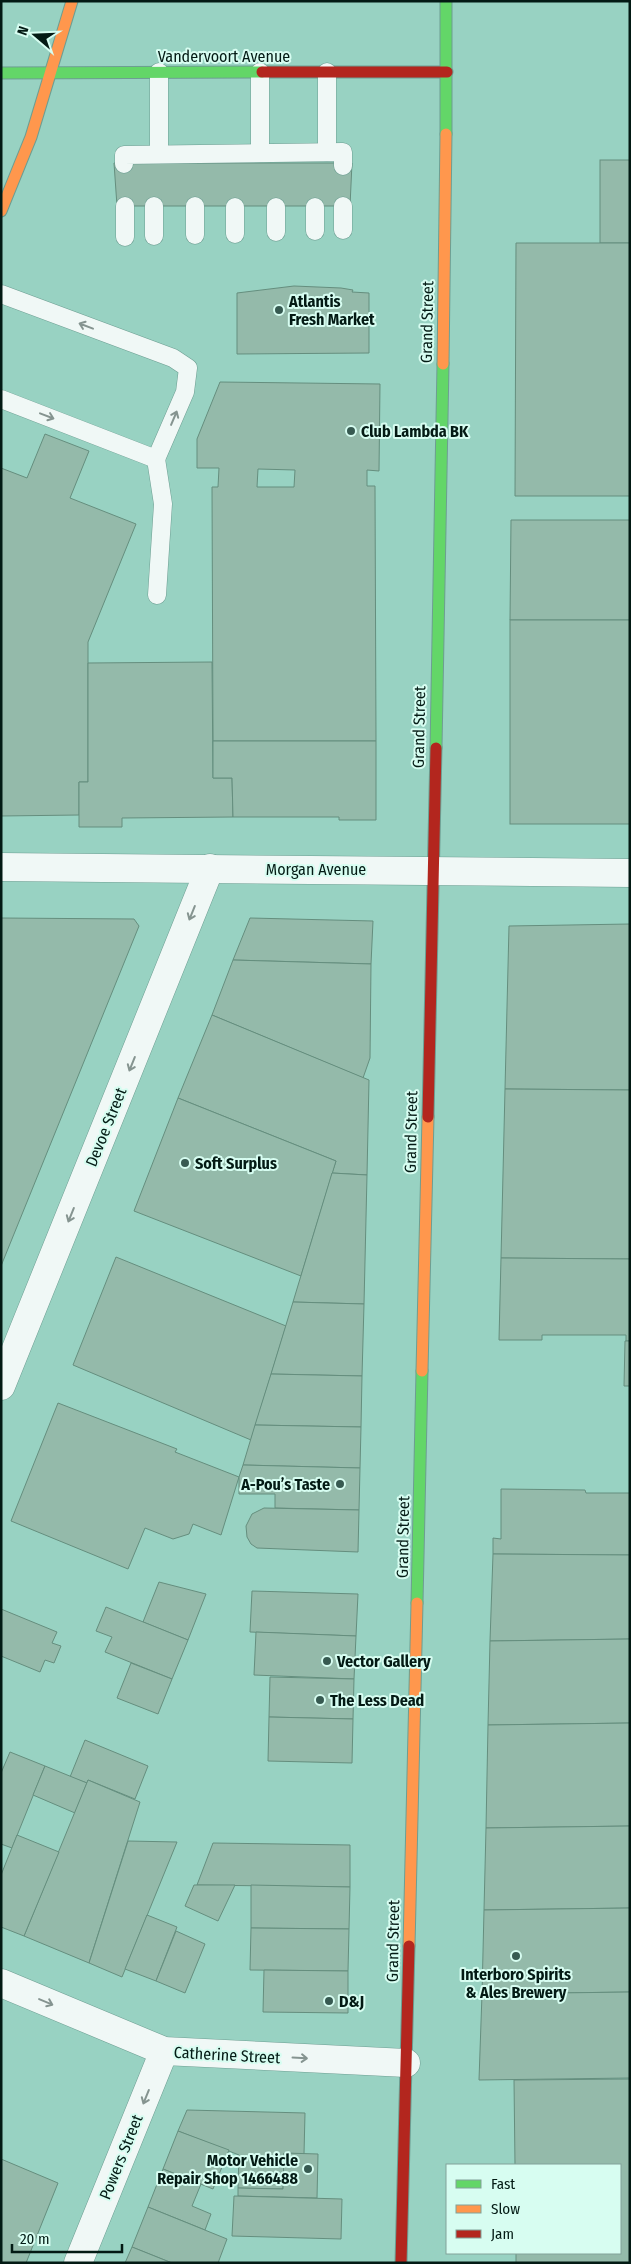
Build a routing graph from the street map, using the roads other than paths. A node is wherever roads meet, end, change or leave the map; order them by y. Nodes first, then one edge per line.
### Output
1 (72, 1) edge
2 (446, 1) edge
3 (50, 72) junction
4 (159, 72) junction
5 (260, 72) junction
6 (327, 72) junction
7 (446, 72) junction
8 (1, 73) edge
9 (318, 157) junction
10 (156, 158) junction
11 (270, 158) junction
12 (124, 164) dead end
13 (343, 166) dead end
14 (125, 206) dead end
15 (154, 206) dead end
16 (195, 206) dead end
17 (343, 206) dead end
18 (234, 207) dead end
19 (276, 207) dead end
20 (315, 207) dead end
21 (1, 211) edge
22 (343, 230) dead end
23 (315, 231) dead end
24 (276, 232) dead end
25 (235, 234) dead end
26 (195, 235) dead end
27 (154, 236) dead end
28 (125, 237) dead end
29 (1, 294) edge
30 (1, 399) edge
31 (156, 459) junction
32 (156, 595) dead end
33 (1, 867) edge
34 (210, 868) junction
35 (433, 870) junction
36 (630, 873) edge
37 (1, 1386) edge
38 (1, 1983) edge
39 (164, 2052) junction
40 (406, 2063) junction
41 (78, 2263) edge
42 (401, 2263) edge

1 - 3 main road
2 - 7 main road, Grand Street
3 - 4 main road, Vandervoort Avenue
3 - 8 main road, Vandervoort Avenue
3 - 21 main road
4 - 5 main road, Vandervoort Avenue
4 - 10 lane
5 - 6 main road, Vandervoort Avenue
5 - 11 lane
6 - 7 main road, Vandervoort Avenue
6 - 9 lane
7 - 35 main road, Grand Street
9 - 11 lane
9 - 13 lane
10 - 11 lane
10 - 12 lane
14 - 28 lane
15 - 27 lane
16 - 26 lane
17 - 22 lane
18 - 25 lane
19 - 24 lane
20 - 23 lane
31 -> 29 lane
30 -> 31 lane
31 - 32 lane
33 - 34 street, Morgan Avenue
34 - 35 street, Morgan Avenue
34 -> 37 street, Devoe Street
35 - 36 street, Morgan Avenue
35 - 40 main road, Grand Street
38 -> 39 street, Catherine Street
39 -> 40 street, Catherine Street
39 -> 41 street, Powers Street
40 - 42 main road, Grand Street

